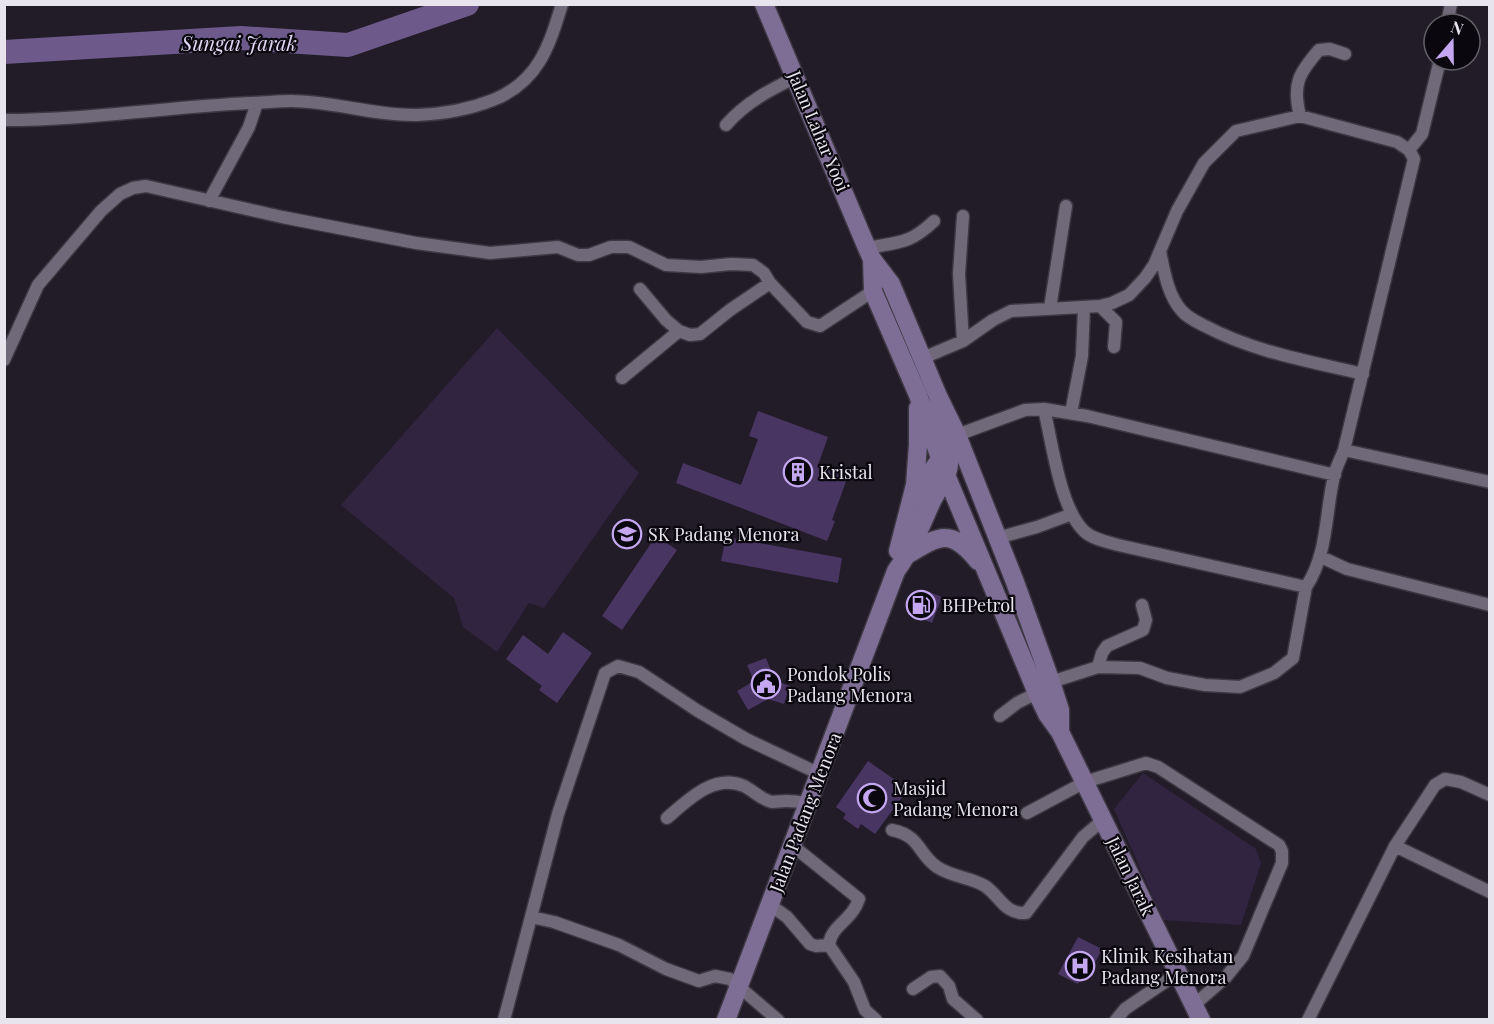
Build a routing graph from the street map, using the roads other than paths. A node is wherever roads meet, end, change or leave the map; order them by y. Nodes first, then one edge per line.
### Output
1 (562, 4) edge
2 (764, 4) edge
3 (1345, 54) dead end
4 (1437, 72) edge
5 (796, 77) junction
6 (257, 103) junction
7 (1300, 116) junction
8 (4, 120) edge
9 (726, 125) dead end
10 (1409, 150) junction
11 (209, 201) junction
12 (1066, 206) dead end
13 (963, 216) dead end
14 (934, 221) dead end
15 (1160, 251) junction
16 (870, 254) junction
17 (770, 283) junction
18 (640, 290) dead end
19 (873, 291) junction
20 (1100, 306) junction
21 (1050, 308) junction
22 (1084, 308) junction
23 (679, 331) junction
24 (963, 340) junction
25 (1114, 347) dead end
26 (923, 358) junction
27 (4, 360) edge
28 (1363, 374) junction
29 (622, 378) dead end
30 (918, 395) junction
31 (938, 396) junction
32 (1044, 409) junction
33 (1071, 413) junction
34 (957, 435) junction
35 (1344, 450) junction
36 (946, 466) junction
37 (1335, 475) junction
38 (1490, 482) edge
39 (1072, 514) junction
40 (996, 535) junction
41 (903, 553) junction
42 (1321, 557) junction
43 (988, 574) junction
44 (1306, 587) junction
45 (1142, 605) dead end
46 (1490, 605) edge
47 (1098, 668) junction
48 (1044, 687) junction
49 (1000, 716) dead end
50 (820, 774) junction
51 (1085, 782) junction
52 (1490, 795) edge
53 (809, 803) junction
54 (1027, 813) dead end
55 (667, 818) dead end
56 (1103, 820) junction
57 (892, 830) dead end
58 (793, 846) junction
59 (1395, 846) junction
60 (1490, 892) edge
61 (770, 904) junction
62 (531, 916) junction
63 (829, 945) junction
64 (1178, 973) junction
65 (738, 988) junction
66 (913, 989) dead end
67 (1198, 1012) edge
68 (504, 1020) edge
69 (726, 1020) edge
70 (778, 1020) edge
71 (876, 1020) edge
72 (977, 1020) edge
73 (1116, 1020) edge
74 (1308, 1020) edge

1 - 6 street
2 - 5 main road, Jalan Lahar Yooi
3 - 7 street
4 - 10 street
5 - 9 street
5 - 16 main road, Jalan Lahar Yooi
6 - 8 street
6 - 11 street
7 - 10 street
7 - 15 street
10 - 28 street
11 - 17 street
11 - 27 street
12 - 21 street
13 - 24 street
14 - 16 street
15 - 20 street
15 - 28 street
16 - 19 main road, Jalan Lahar Yooi
16 - 26 main road, Jalan Lahar Yooi
17 - 19 street
17 - 23 street
18 - 23 street
19 - 30 main road, Jalan Lahar Yooi
20 - 22 street
20 - 25 street
21 - 22 street
21 - 24 street
22 - 33 street
23 - 29 street
24 - 26 street
26 - 31 main road, Jalan Lahar Yooi
28 - 35 street
30 - 36 main road, Jalan Lahar Yooi
30 - 41 main road
31 - 34 main road
31 - 36 main road
32 - 33 street
32 - 34 street
32 - 39 street
33 - 37 street
34 - 40 main road
35 - 37 street
35 - 38 street
36 - 40 main road
36 - 41 main road, Jalan Padang Menora
36 - 43 main road, Jalan Jarak
37 - 42 street
39 - 40 street
39 - 44 street
40 - 48 main road, Jalan Jarak
41 - 43 main road
41 - 50 main road, Jalan Padang Menora
42 - 44 street
42 - 46 street
43 - 48 main road, Jalan Jarak
44 - 47 street
45 - 47 street
47 - 48 street
48 - 49 street
48 - 51 main road, Jalan Jarak
50 - 53 main road, Jalan Padang Menora
50 - 62 street
51 - 54 street
51 - 56 main road, Jalan Jarak
51 - 67 street
52 - 59 street
53 - 55 street
53 - 58 main road, Jalan Padang Menora
56 - 57 street
56 - 64 main road, Jalan Jarak
58 - 61 main road, Jalan Padang Menora
58 - 63 street
59 - 60 street
59 - 74 street
61 - 63 street
61 - 65 main road, Jalan Padang Menora
62 - 65 street
62 - 68 street
63 - 71 street
64 - 67 main road, Jalan Jarak
64 - 73 street
65 - 69 main road, Jalan Padang Menora
65 - 70 street
66 - 72 street

